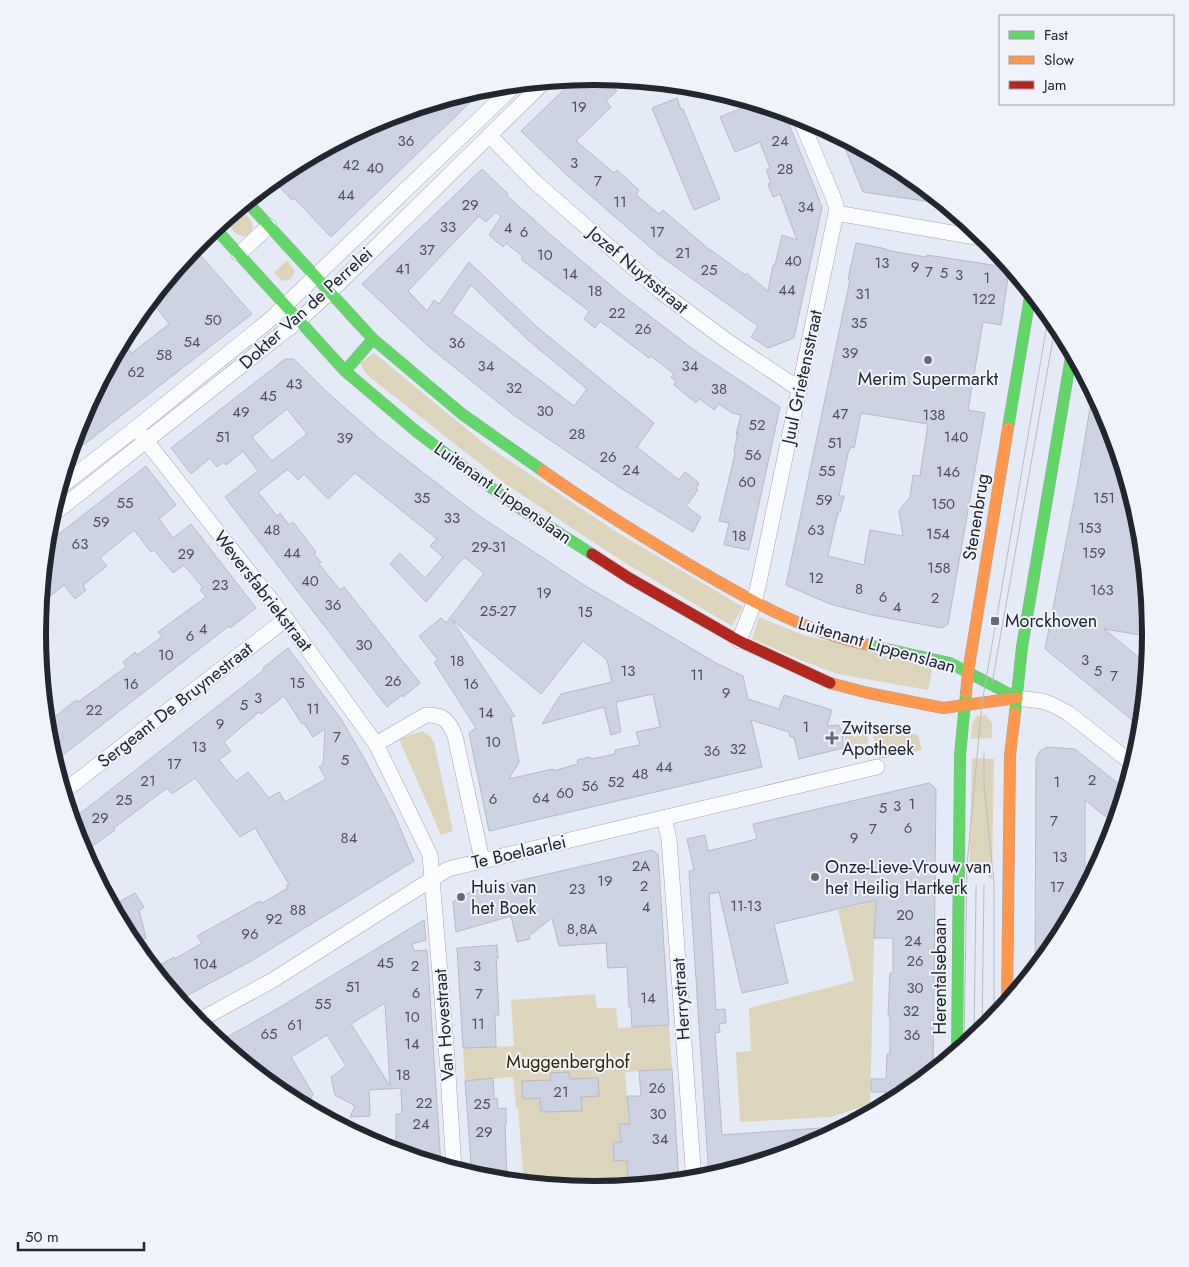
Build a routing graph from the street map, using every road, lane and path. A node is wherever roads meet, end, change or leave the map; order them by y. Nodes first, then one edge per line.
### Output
1 (537, 88) edge
2 (507, 93) edge
3 (803, 127) edge
4 (488, 135) junction
5 (251, 207) edge
6 (836, 213) junction
7 (269, 226) junction
8 (220, 233) edge
9 (971, 235) edge
10 (239, 254) junction
11 (316, 277) junction
12 (330, 292) junction
13 (1029, 301) edge
14 (286, 306) junction
15 (299, 320) junction
16 (373, 339) junction
17 (1070, 361) edge
18 (345, 371) junction
19 (799, 389) junction
20 (136, 428) junction
21 (147, 442) junction
22 (68, 481) edge
23 (61, 508) edge
24 (754, 603) junction
25 (286, 619) junction
26 (739, 641) junction
27 (968, 672) junction
28 (1017, 698) junction
29 (964, 705) junction
30 (376, 744) junction
31 (960, 748) joint
32 (1127, 760) edge
33 (877, 767) dead end
34 (69, 788) edge
35 (664, 818) junction
36 (482, 860) junction
37 (433, 879) junction
38 (1006, 996) edge
39 (204, 1018) edge
40 (957, 1045) edge
41 (454, 1163) edge
42 (693, 1172) edge

1 - 4 street, Dokter Van de Perrelei
2 - 11 street, Dokter Van de Perrelei
3 - 6 street, Juul Grietensstraat
4 - 12 street, Dokter Van de Perrelei
4 - 19 street, Jozef Nuytsstraat
5 - 7 main road, Luitenant Lippenslaan
6 - 9 street
6 - 19 street, Juul Grietensstraat
7 - 10 street
7 - 11 main road, Luitenant Lippenslaan
8 - 10 main road, Luitenant Lippenslaan
10 - 14 main road, Luitenant Lippenslaan
11 - 12 main road, Luitenant Lippenslaan
11 - 14 street, Dokter Van de Perrelei
12 - 15 street, Dokter Van de Perrelei
12 - 16 main road, Luitenant Lippenslaan
13 - 27 main road, Stenenbrug
14 - 15 main road, Luitenant Lippenslaan
14 - 20 street, Dokter Van de Perrelei
15 - 18 main road, Luitenant Lippenslaan
15 - 21 street, Dokter Van de Perrelei
16 - 18 main road
16 - 24 main road, Luitenant Lippenslaan
17 - 28 main road
18 - 26 main road, Luitenant Lippenslaan
19 - 24 street, Juul Grietensstraat
20 - 21 street, Weversfabriekstraat
20 - 22 street, Dokter Van de Perrelei
21 - 23 street, Dokter Van de Perrelei
21 - 25 street, Weversfabriekstraat
24 - 26 street, Juul Grietensstraat
24 - 27 main road, Luitenant Lippenslaan
25 - 30 street, Weversfabriekstraat
25 - 34 street, Sergeant De Bruynestraat
26 - 29 main road, Luitenant Lippenslaan
27 - 28 main road, Luitenant Lippenslaan
27 - 29 main road, Stenenbrug
28 - 29 main road, Luitenant Lippenslaan
28 - 32 street
28 - 38 main road
29 - 31 main road, Stenenbrug
30 - 36 street
30 - 37 street, Weversfabriekstraat
31 - 40 main road, Herentalsebaan
33 - 35 street, Te Boelaarlei
35 - 36 street, Te Boelaarlei
35 - 42 street, Herrystraat
36 - 37 street, Te Boelaarlei
37 - 39 street, Te Boelaarlei
37 - 41 street, Van Hovestraat

